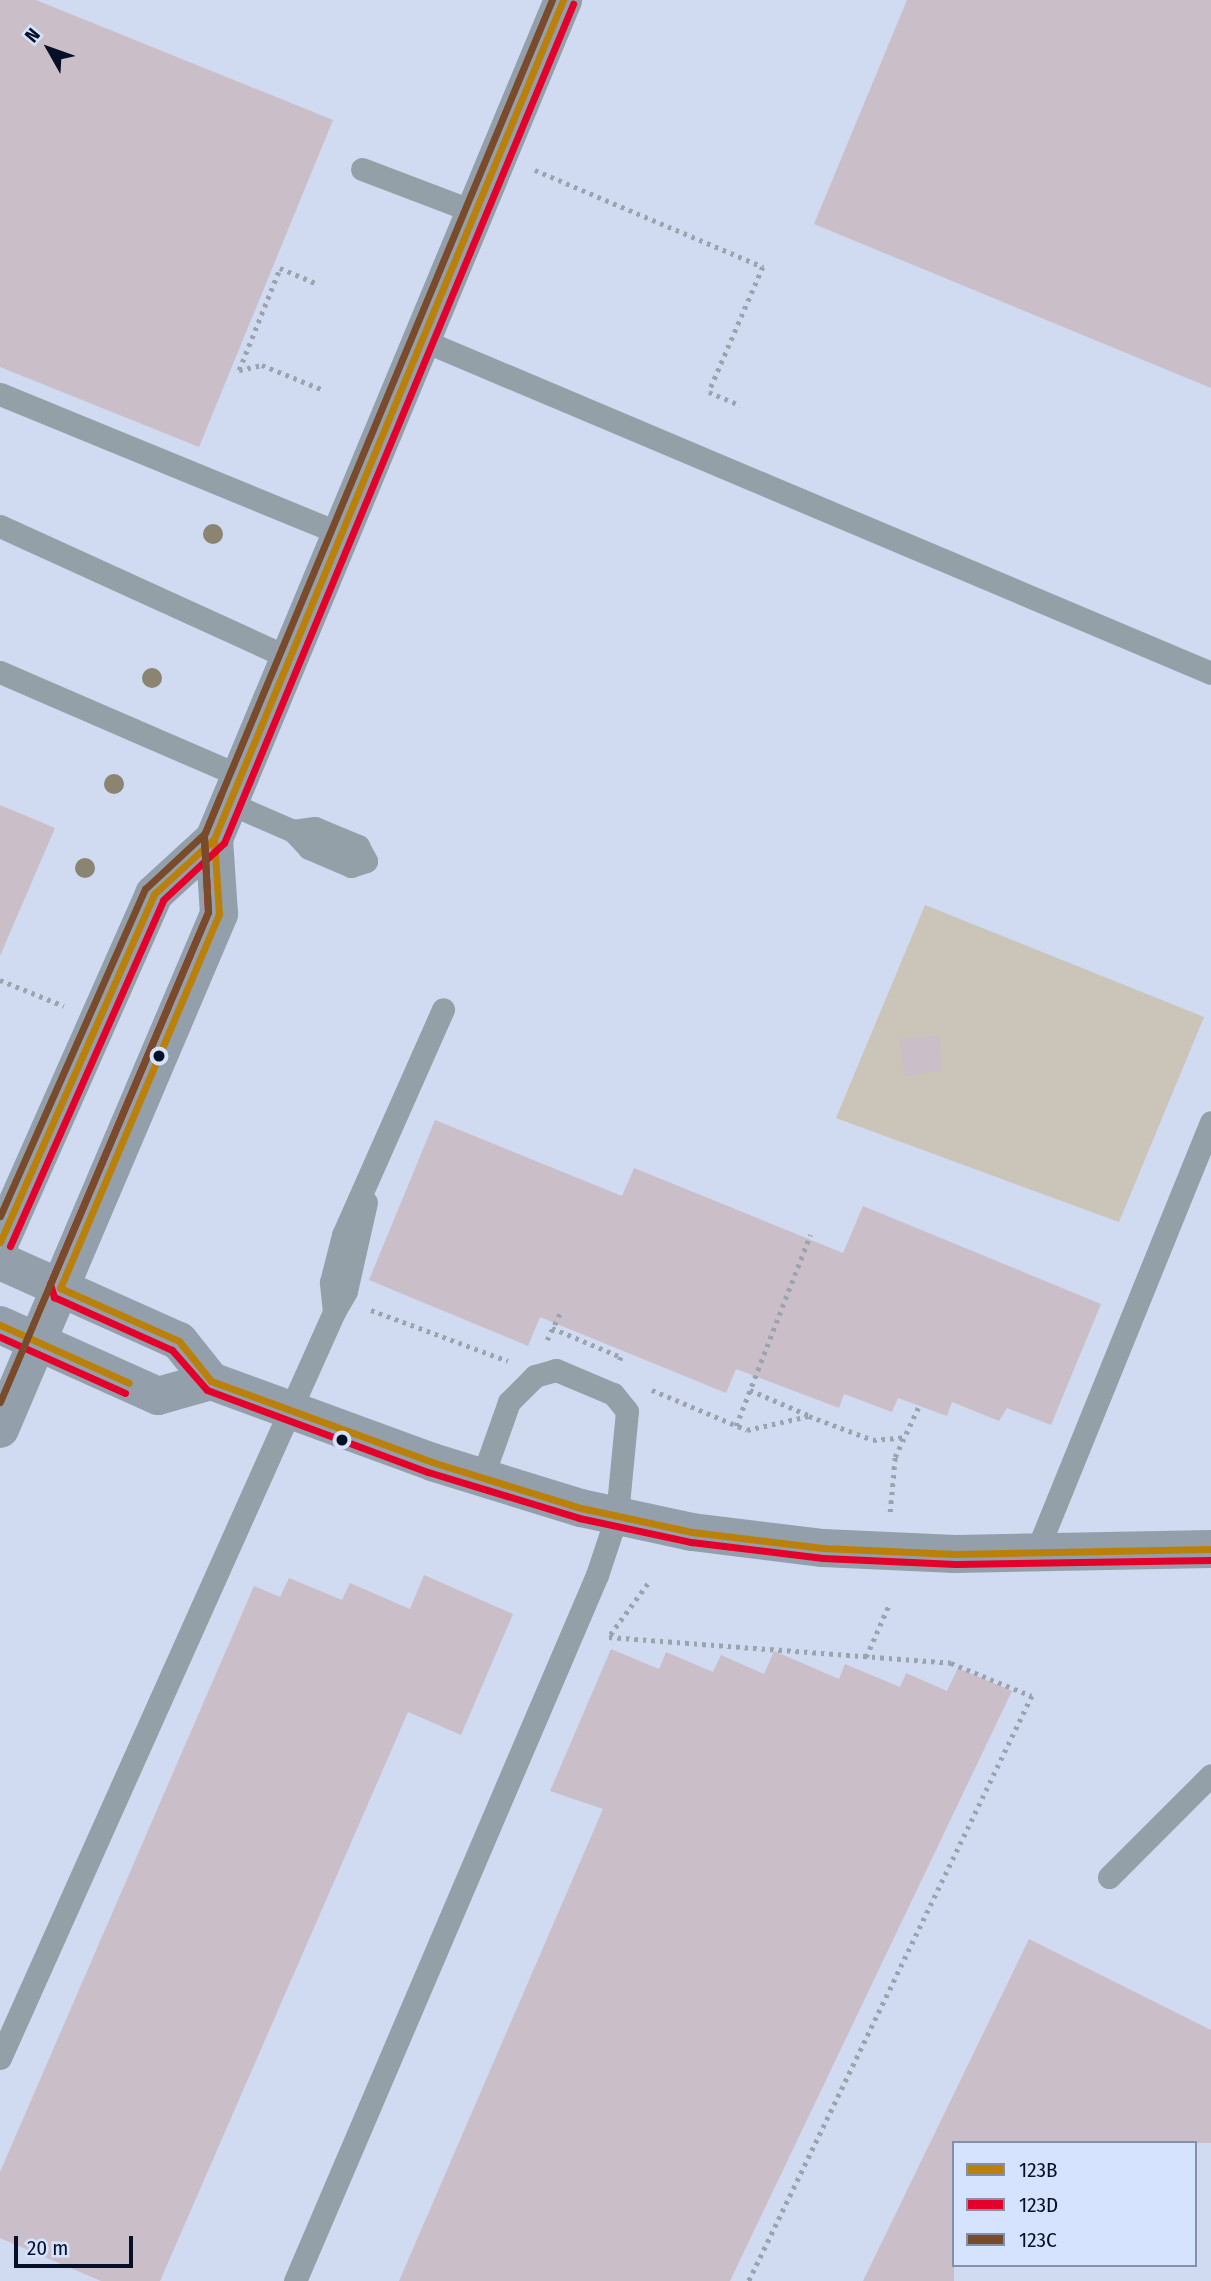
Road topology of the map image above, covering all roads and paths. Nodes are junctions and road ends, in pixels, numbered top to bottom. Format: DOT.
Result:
graph roads {
  1 [pos="563,0"];
  2 [pos="499,155"];
  3 [pos="362,169"];
  4 [pos="475,212"];
  5 [pos="315,282"];
  6 [pos="422,340"];
  7 [pos="324,390"];
  8 [pos="0,394"];
  9 [pos="740,405"];
  10 [pos="0,526"];
  11 [pos="342,534"];
  12 [pos="289,658"];
  13 [pos="0,672"];
  14 [pos="1211,673"];
  15 [pos="235,789"];
  16 [pos="293,831"];
  17 [pos="214,839"];
  18 [pos="0,980"];
  19 [pos="50,1000"];
  20 [pos="443,1009"];
  21 [pos="1211,1122"];
  22 [pos="810,1235"];
  23 [pos="0,1242"];
  24 [pos="0,1262"];
  25 [pos="60,1288"];
  26 [pos="560,1313"];
  27 [pos="0,1325"];
  28 [pos="548,1335"];
  29 [pos="37,1343"];
  30 [pos="211,1381"];
  31 [pos="750,1390"];
  32 [pos="919,1406"];
  33 [pos="290,1407"];
  34 [pos="809,1416"];
  35 [pos="736,1426"];
  36 [pos="0,1429"];
  37 [pos="482,1478"];
  38 [pos="617,1516"];
  39 [pos="1211,1549"];
  40 [pos="885,1551"];
  41 [pos="1036,1553"];
  42 [pos="648,1584"];
  43 [pos="888,1607"];
  44 [pos="866,1657"];
  45 [pos="1211,1775"];
  46 [pos="1110,1877"];
  47 [pos="0,2058"];
  48 [pos="295,2281"];
  49 [pos="749,2281"];
  1 -- 2 [label="main road"];
  2 -- 4 [label="main road"];
  2 -- 9 [label="path"];
  3 -- 4 [label="lane"];
  4 -- 6 [label="main road"];
  5 -- 7 [label="path"];
  6 -- 11 [label="main road"];
  6 -- 14 [label="lane"];
  8 -- 11 [label="lane"];
  10 -- 12 [label="lane"];
  11 -- 12 [label="main road"];
  12 -- 15 [label="main road"];
  13 -- 15 [label="lane"];
  15 -- 16 [label="lane"];
  15 -- 17 [label="main road"];
  17 -- 23 [label="main road"];
  17 -- 25 [label="main road"];
  18 -- 19 [label="path"];
  20 -- 33 [label="lane"];
  21 -- 41 [label="lane"];
  22 -- 31 [label="path"];
  24 -- 25 [label="main road"];
  25 -- 29 [label="main road"];
  25 -- 30 [label="main road"];
  26 -- 28 [label="path"];
  27 -- 29 [label="main road"];
  29 -- 30 [label="main road"];
  29 -- 36 [label="main road"];
  30 -- 33 [label="main road"];
  31 -- 34 [label="path"];
  31 -- 35 [label="path"];
  32 -- 40 [label="path"];
  33 -- 37 [label="main road"];
  33 -- 47 [label="lane"];
  37 -- 38 [label="main road"];
  37 -- 38 [label="lane"];
  38 -- 40 [label="main road"];
  38 -- 48 [label="lane"];
  39 -- 41 [label="main road"];
  40 -- 41 [label="main road"];
  42 -- 44 [label="path"];
  43 -- 44 [label="path"];
  44 -- 49 [label="path"];
  45 -- 46 [label="lane"];
}
